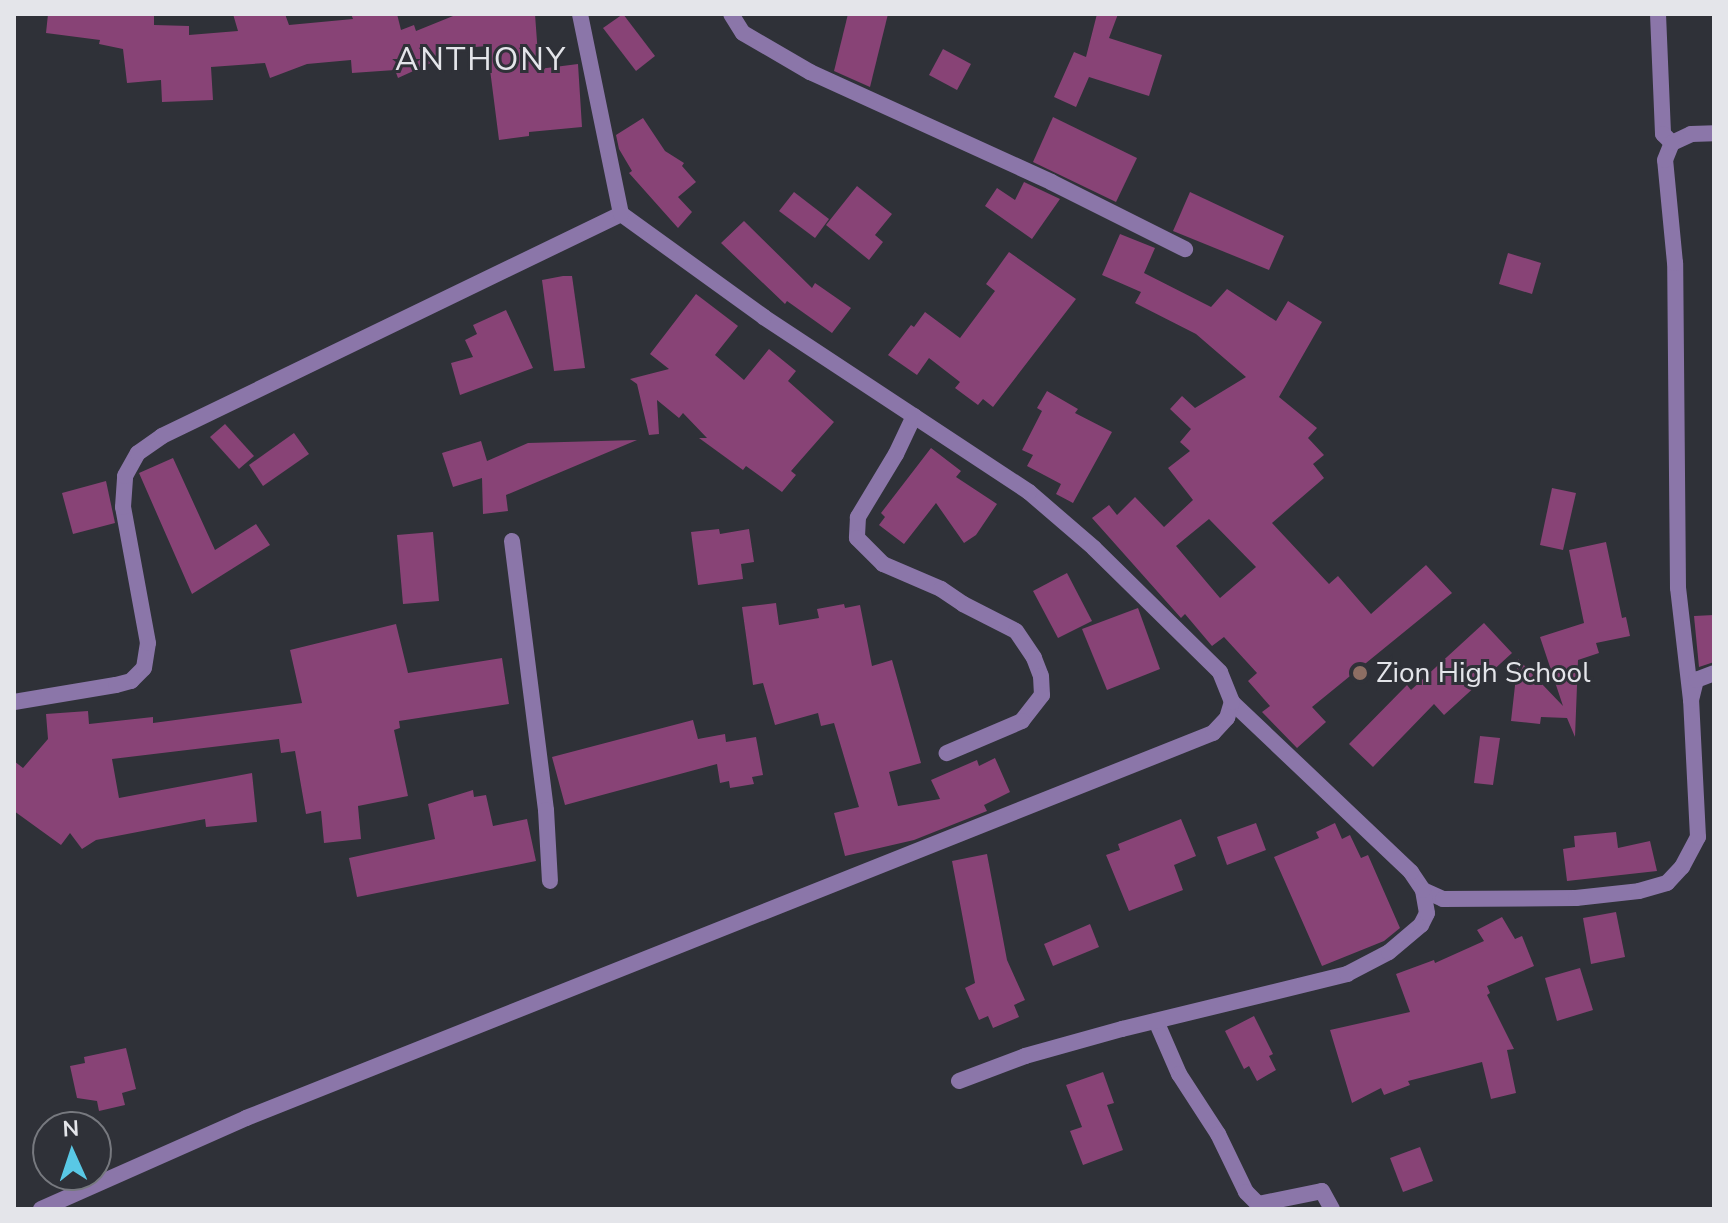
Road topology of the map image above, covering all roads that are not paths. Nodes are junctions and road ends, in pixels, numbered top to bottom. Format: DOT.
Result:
graph roads {
  1 [pos="580,14"];
  2 [pos="731,14"];
  3 [pos="1658,14"];
  4 [pos="1714,133"];
  5 [pos="1672,143"];
  6 [pos="621,214"];
  7 [pos="1185,249"];
  8 [pos="914,416"];
  9 [pos="512,541"];
  10 [pos="1714,673"];
  11 [pos="1691,700"];
  12 [pos="14,702"];
  13 [pos="1232,702"];
  14 [pos="947,753"];
  15 [pos="550,881"];
  16 [pos="1423,890"];
  17 [pos="1156,1021"];
  18 [pos="959,1081"];
  19 [pos="41,1209"];
  20 [pos="1332,1209"];
  1 -- 6 [label="street"];
  2 -- 7 [label="street"];
  3 -- 5 [label="street"];
  4 -- 5 [label="street"];
  5 -- 11 [label="street"];
  6 -- 8 [label="street"];
  6 -- 12 [label="street"];
  8 -- 13 [label="street"];
  8 -- 14 [label="street"];
  9 -- 15 [label="street"];
  10 -- 11 [label="street"];
  11 -- 16 [label="street"];
  13 -- 16 [label="street"];
  13 -- 19 [label="street"];
  16 -- 17 [label="street"];
  17 -- 18 [label="street"];
  17 -- 20 [label="street"];
}
